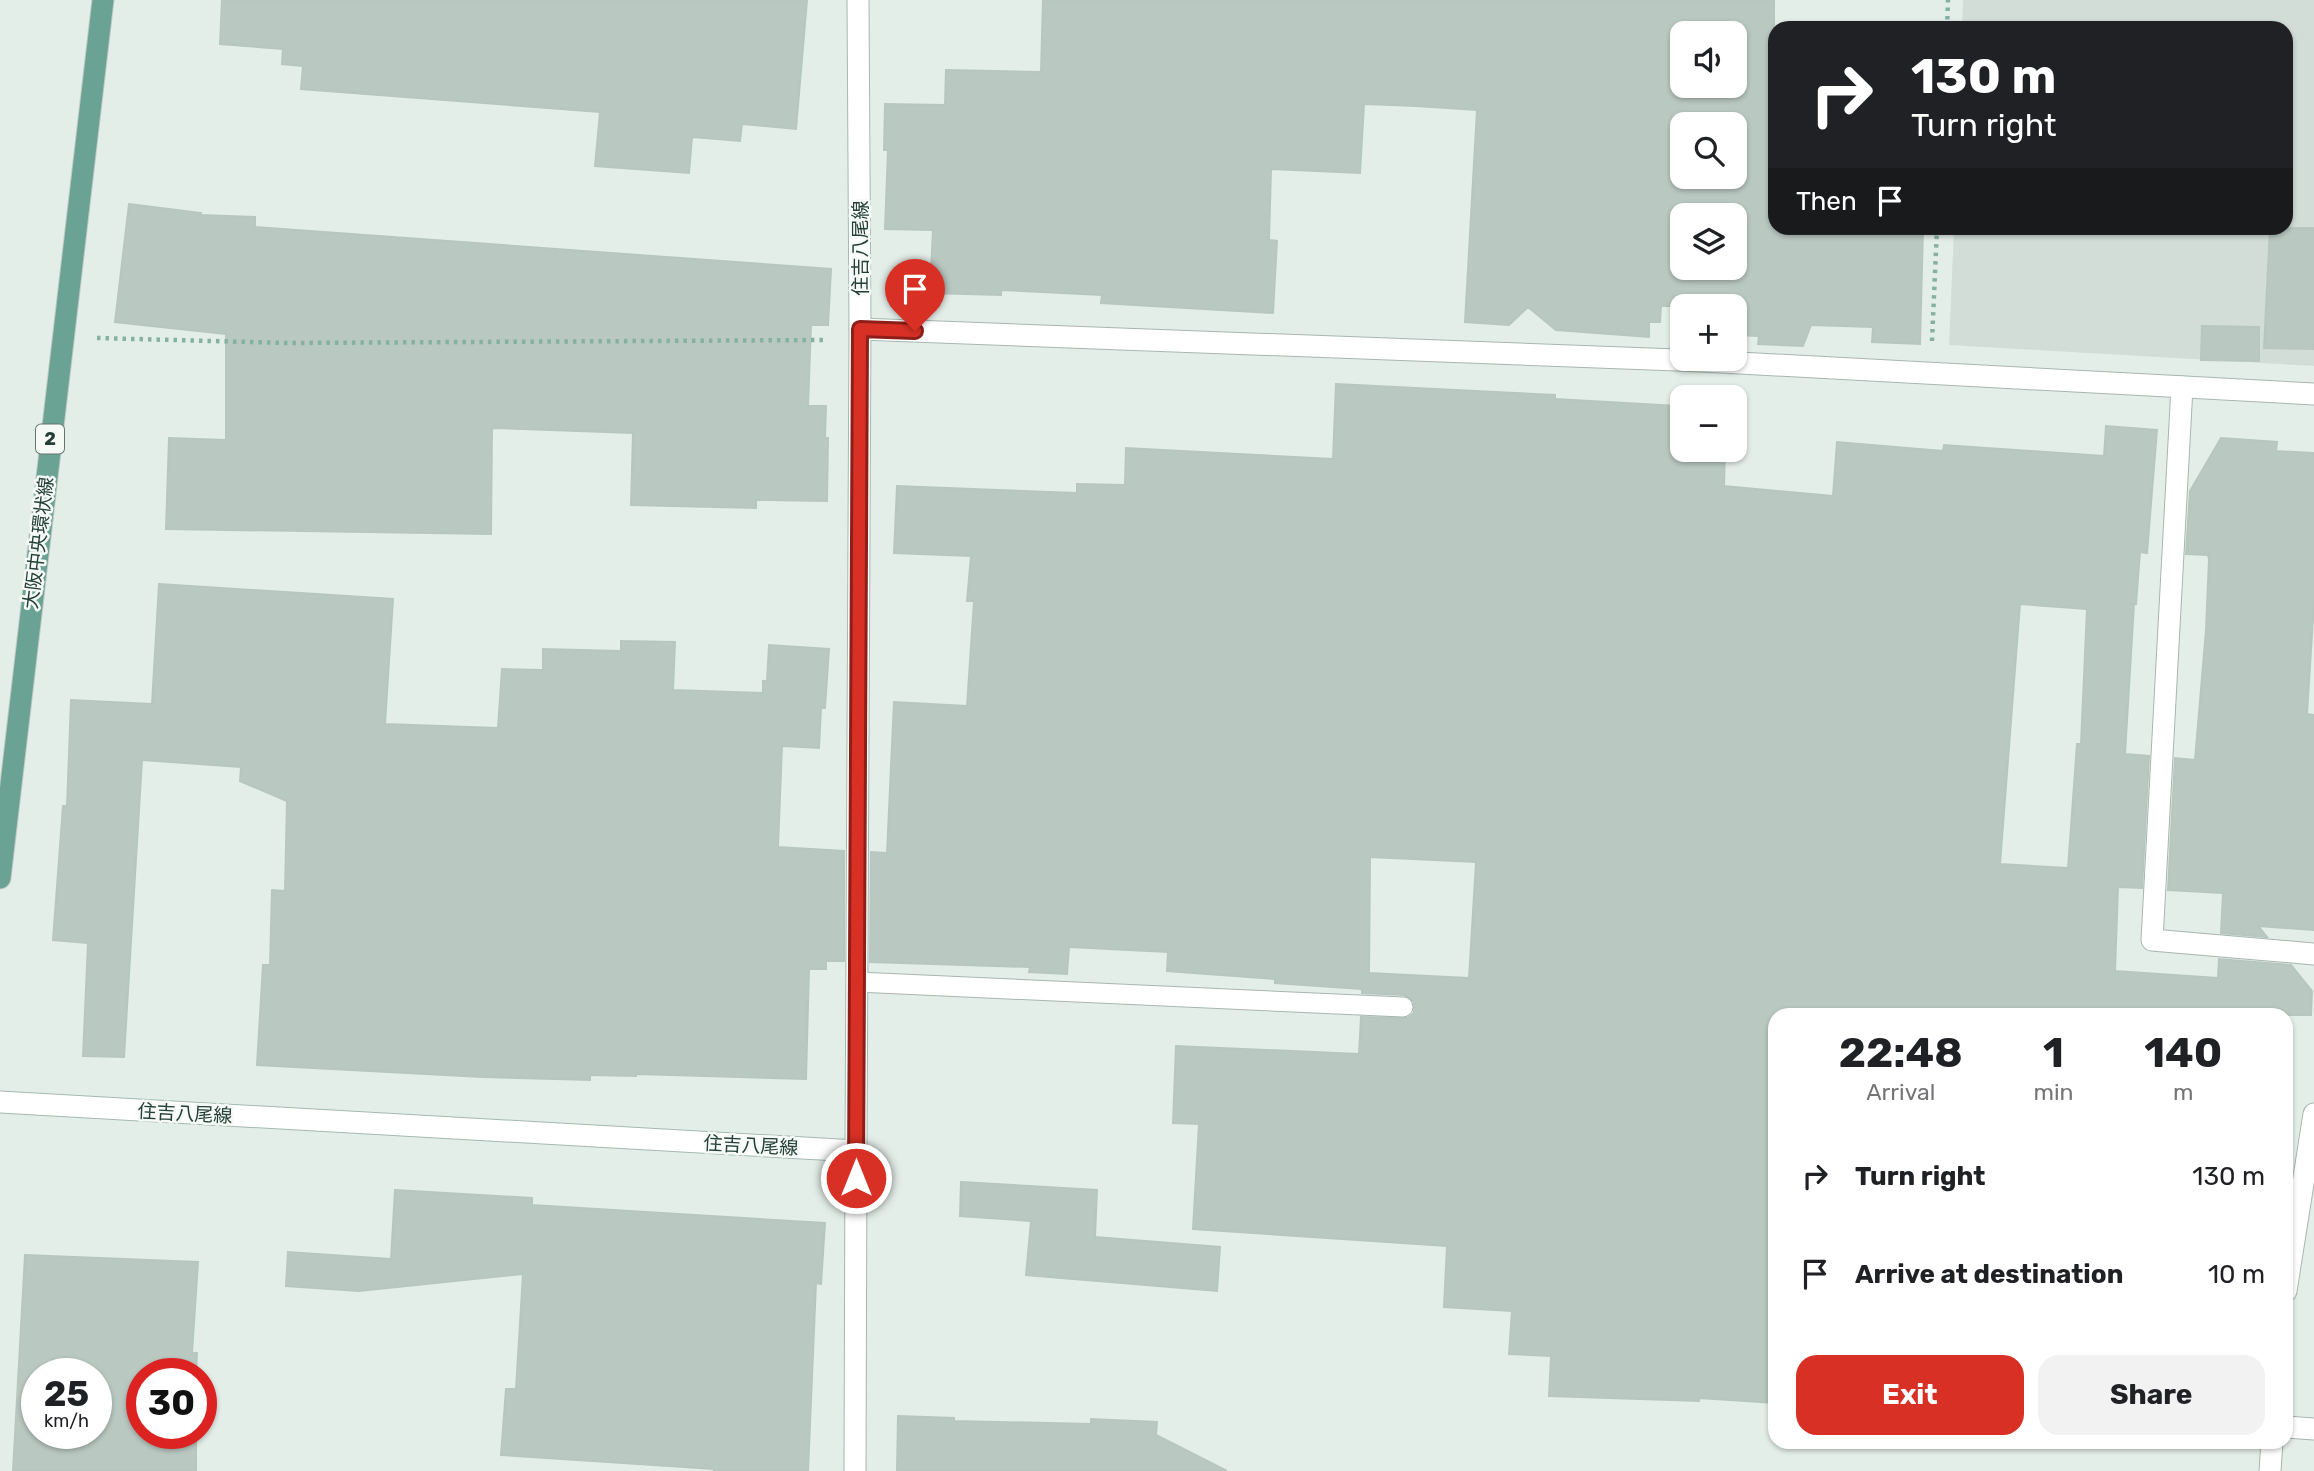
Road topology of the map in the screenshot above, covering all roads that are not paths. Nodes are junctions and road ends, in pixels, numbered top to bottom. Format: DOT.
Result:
graph roads {
  1 [pos="103,0"];
  2 [pos="858,0"];
  3 [pos="860,329"];
  4 [pos="2182,387"];
  5 [pos="2314,394"];
  6 [pos="0,878"];
  7 [pos="2314,954"];
  8 [pos="857,982"];
  9 [pos="1403,1007"];
  10 [pos="0,1102"];
  11 [pos="2314,1114"];
  12 [pos="856,1151"];
  13 [pos="2293,1247"];
  14 [pos="2293,1428"];
  15 [pos="2314,1429"];
  16 [pos="2272,1449"];
  17 [pos="855,1471"];
  18 [pos="2270,1471"];
  1 -- 6 [label="main road, 大阪中央環状線 / 2"];
  2 -- 3 [label="street, 住吉八尾線"];
  3 -- 4 [label="street"];
  3 -- 8 [label="street, 住吉八尾線"];
  4 -- 5 [label="street"];
  4 -- 7 [label="street"];
  8 -- 9 [label="lane"];
  8 -- 12 [label="street, 住吉八尾線"];
  10 -- 12 [label="street, 住吉八尾線"];
  11 -- 13 [label="street"];
  12 -- 17 [label="street"];
  14 -- 15 [label="street"];
  16 -- 18 [label="street"];
}
